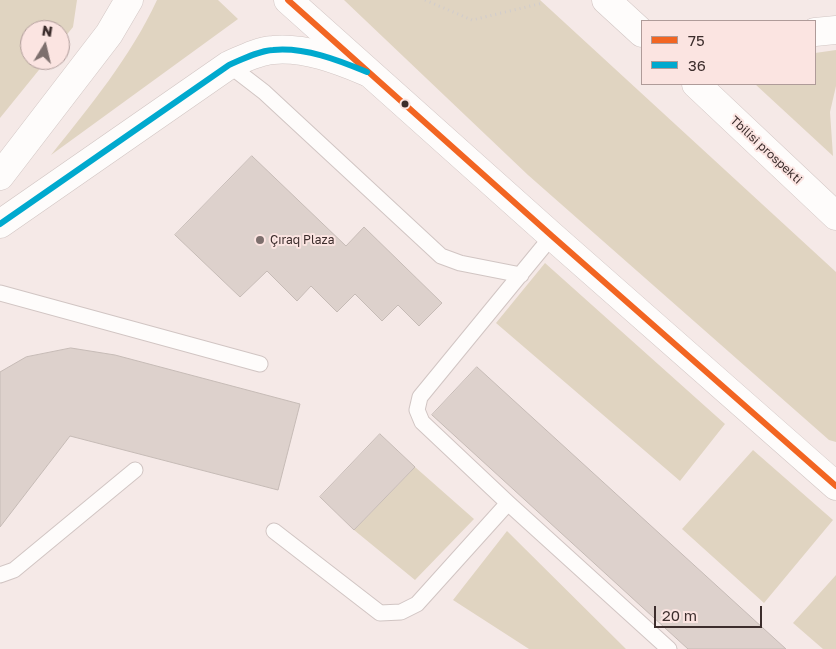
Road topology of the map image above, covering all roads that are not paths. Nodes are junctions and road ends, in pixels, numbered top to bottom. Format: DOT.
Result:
graph roads {
  1 [pos="129,0"];
  2 [pos="288,0"];
  3 [pos="606,0"];
  4 [pos="836,30"];
  5 [pos="816,32"];
  6 [pos="641,33"];
  7 [pos="229,65"];
  8 [pos="367,72"];
  9 [pos="697,85"];
  10 [pos="0,176"];
  11 [pos="0,192"];
  12 [pos="836,216"];
  13 [pos="3,222"];
  14 [pos="552,236"];
  15 [pos="521,275"];
  16 [pos="0,293"];
  17 [pos="260,364"];
  18 [pos="786,443"];
  19 [pos="836,461"];
  20 [pos="135,470"];
  21 [pos="836,486"];
  22 [pos="508,503"];
  23 [pos="274,531"];
  24 [pos="0,575"];
  25 [pos="669,649"];
  1 -- 10 [label="main road"];
  2 -- 8 [label="main road"];
  3 -- 6 [label="main road"];
  4 -- 5 [label="main road"];
  7 -- 8 [label="main road"];
  7 -- 13 [label="main road"];
  7 -- 15 [label="lane"];
  8 -- 14 [label="main road"];
  9 -- 12 [label="main road, Tbilisi prospekti"];
  11 -- 13 [label="main road"];
  14 -- 15 [label="lane"];
  14 -- 18 [label="main road"];
  15 -- 22 [label="lane"];
  16 -- 17 [label="lane"];
  18 -- 19 [label="main road"];
  18 -- 21 [label="main road"];
  20 -- 24 [label="lane"];
  22 -- 23 [label="lane"];
  22 -- 25 [label="lane"];
}
